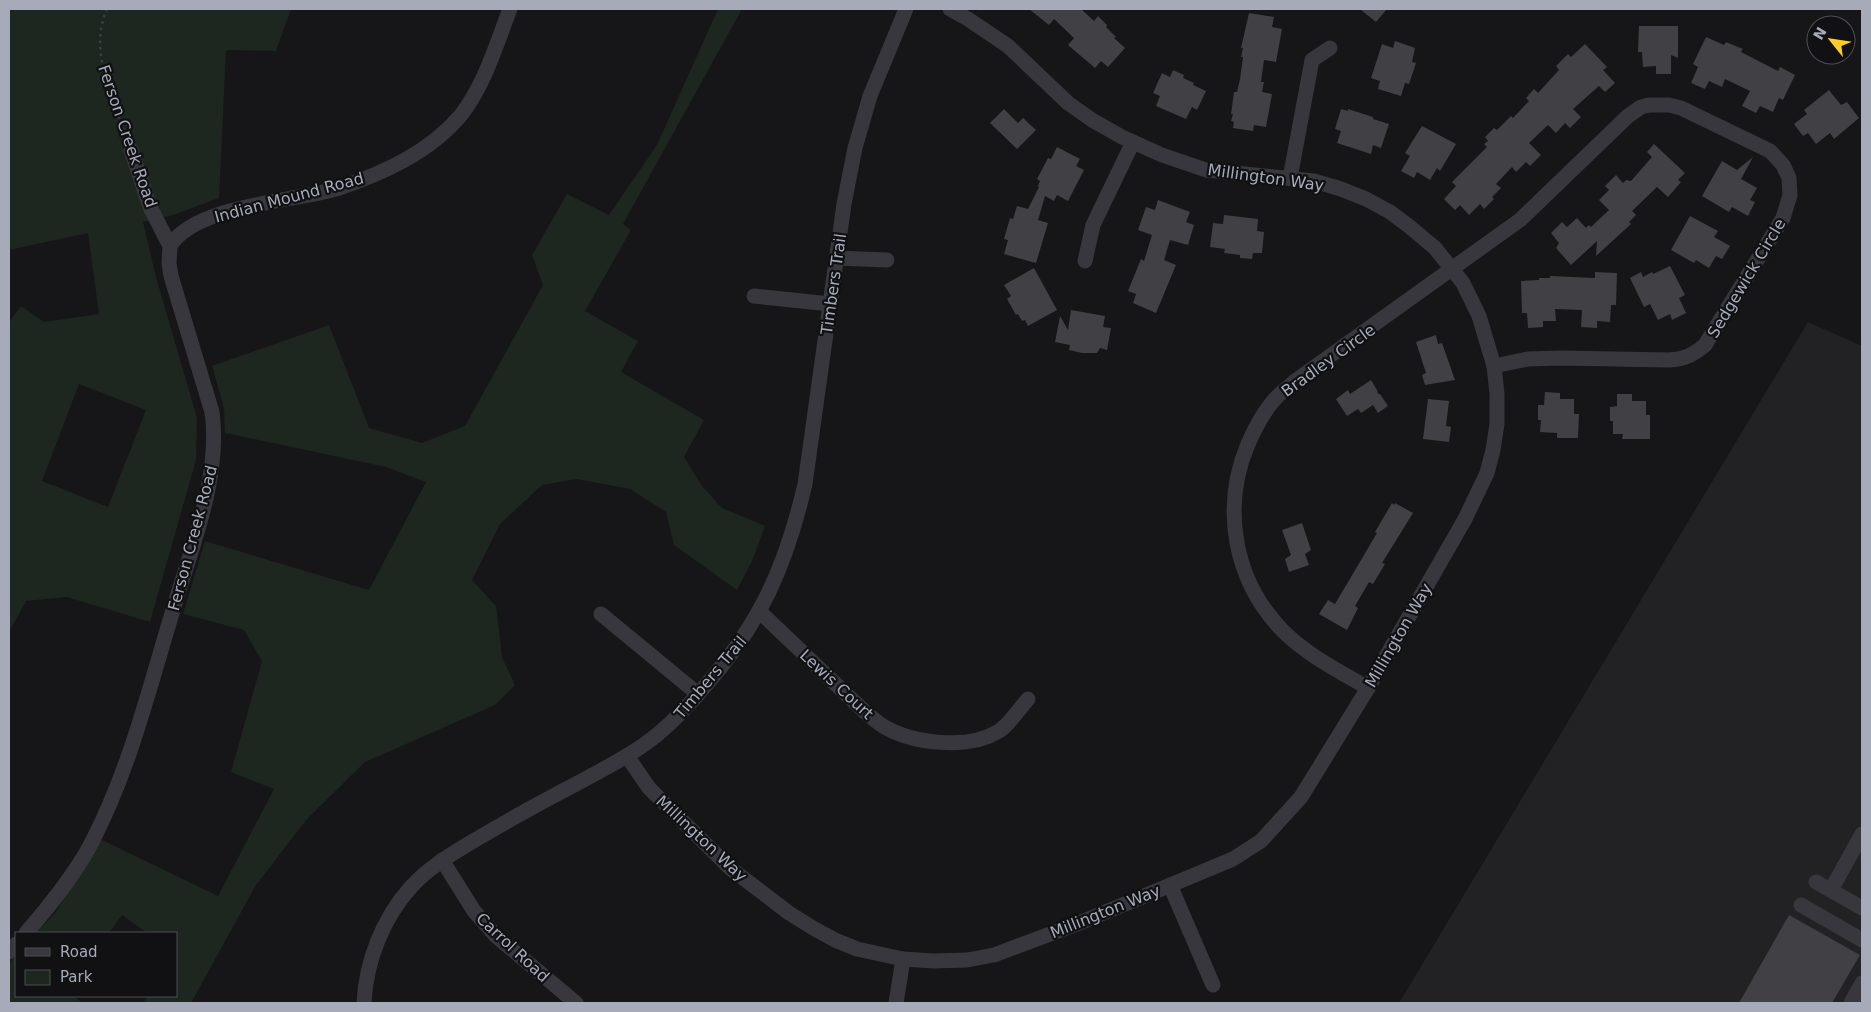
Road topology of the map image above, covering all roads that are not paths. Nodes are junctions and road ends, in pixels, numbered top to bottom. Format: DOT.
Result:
graph roads {
  1 [pos="510,9"];
  2 [pos="906,9"];
  3 [pos="950,9"];
  4 [pos="1330,48"];
  5 [pos="1133,142"];
  6 [pos="131,150"];
  7 [pos="1290,178"];
  8 [pos="170,246"];
  9 [pos="837,258"];
  10 [pos="887,260"];
  11 [pos="1085,260"];
  12 [pos="1452,270"];
  13 [pos="754,296"];
  14 [pos="830,304"];
  15 [pos="1494,366"];
  16 [pos="760,612"];
  17 [pos="601,614"];
  18 [pos="1368,688"];
  19 [pos="698,694"];
  20 [pos="1028,699"];
  21 [pos="627,756"];
  22 [pos="1862,834"];
  23 [pos="442,860"];
  24 [pos="1816,882"];
  25 [pos="1170,885"];
  26 [pos="1830,890"];
  27 [pos="1800,905"];
  28 [pos="1862,908"];
  29 [pos="27,932"];
  30 [pos="1862,940"];
  31 [pos="903,959"];
  32 [pos="1862,983"];
  33 [pos="1214,985"];
  34 [pos="364,1003"];
  35 [pos="576,1003"];
  36 [pos="896,1003"];
  37 [pos="1851,1003"];
  1 -- 8 [label="street, Indian Mound Road"];
  2 -- 9 [label="street, Timbers Trail"];
  3 -- 5 [label="street, Millington Way"];
  4 -- 7 [label="street"];
  5 -- 7 [label="street, Millington Way"];
  5 -- 11 [label="street"];
  6 -- 8 [label="street, Ferson Creek Road"];
  7 -- 12 [label="street, Millington Way"];
  8 -- 29 [label="street, Ferson Creek Road"];
  9 -- 10 [label="street"];
  9 -- 14 [label="street, Timbers Trail"];
  12 -- 15 [label="street, Millington Way"];
  12 -- 15 [label="street, Sedgewick Circle"];
  12 -- 18 [label="street, Bradley Circle"];
  13 -- 14 [label="street"];
  14 -- 16 [label="street, Timbers Trail"];
  15 -- 18 [label="street, Millington Way"];
  16 -- 19 [label="street, Timbers Trail"];
  16 -- 20 [label="street, Lewis Court"];
  17 -- 19 [label="street"];
  18 -- 25 [label="street, Millington Way"];
  19 -- 21 [label="street, Timbers Trail"];
  21 -- 23 [label="street, Timbers Trail"];
  21 -- 31 [label="street, Millington Way"];
  22 -- 26 [label="street"];
  23 -- 34 [label="street, Timbers Trail"];
  23 -- 35 [label="street, Carrol Road"];
  24 -- 26 [label="street"];
  25 -- 31 [label="street, Millington Way"];
  25 -- 33 [label="street"];
  26 -- 28 [label="street"];
  27 -- 30 [label="street"];
  31 -- 36 [label="street"];
  32 -- 37 [label="street"];
}
